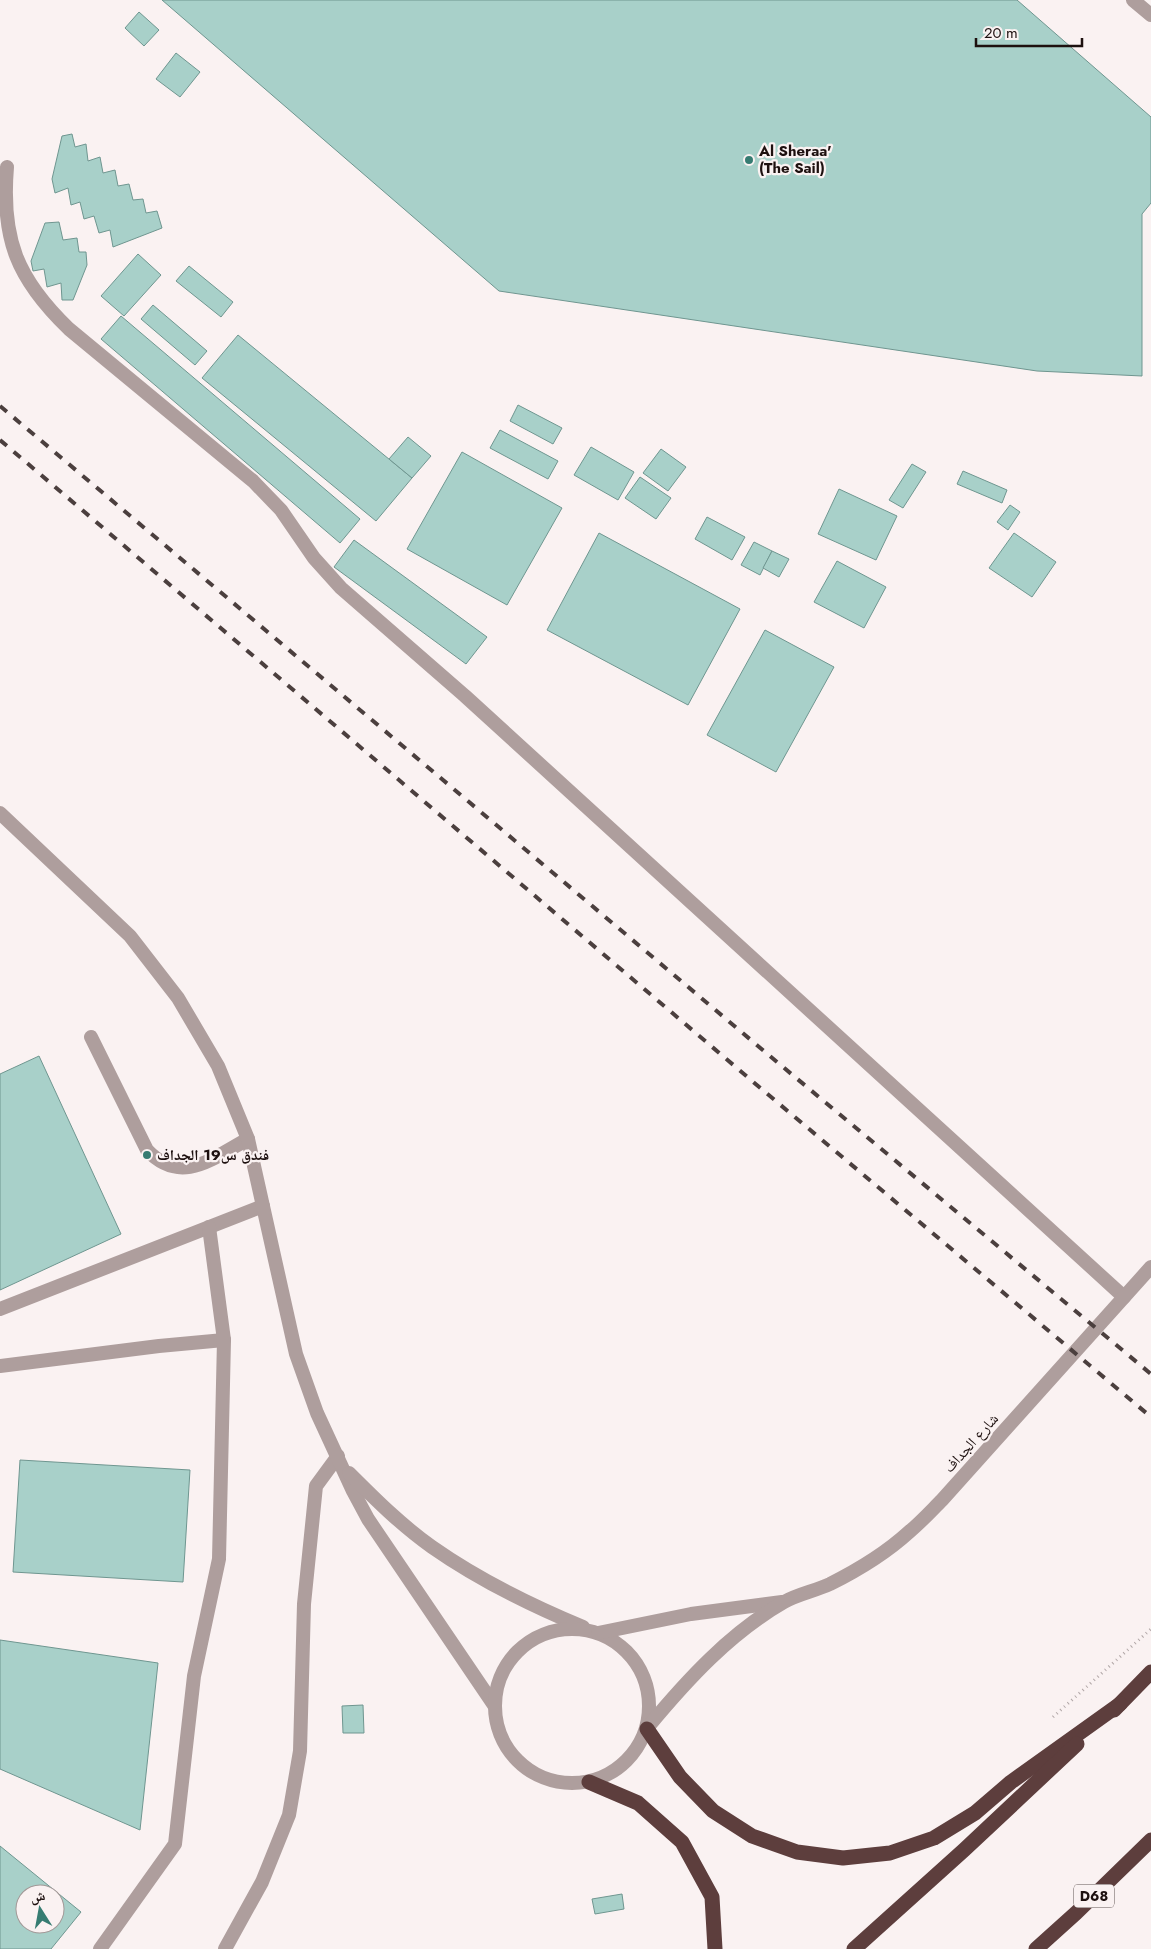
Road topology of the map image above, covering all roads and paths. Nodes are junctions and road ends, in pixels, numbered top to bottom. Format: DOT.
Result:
graph roads {
  1 [pos="1133,0"];
  2 [pos="1151,15"];
  3 [pos="7,167"];
  4 [pos="0,813"];
  5 [pos="91,1038"];
  6 [pos="248,1139"];
  7 [pos="263,1206"];
  8 [pos="209,1227"];
  9 [pos="1151,1267"];
  10 [pos="1124,1297"];
  11 [pos="0,1309"];
  12 [pos="224,1340"];
  13 [pos="0,1366"];
  14 [pos="340,1462"];
  15 [pos="785,1601"];
  16 [pos="592,1631"];
  17 [pos="1151,1672"];
  18 [pos="1120,1704"];
  19 [pos="494,1705"];
  20 [pos="647,1728"];
  21 [pos="589,1782"];
  22 [pos="1151,1840"];
  23 [pos="100,1949"];
  24 [pos="225,1949"];
  25 [pos="715,1949"];
  26 [pos="854,1949"];
  27 [pos="1036,1949"];
  1 -- 2 [label="street"];
  3 -- 10 [label="street"];
  4 -- 6 [label="street"];
  5 -- 6 [label="street"];
  6 -- 7 [label="street"];
  7 -- 8 [label="street"];
  7 -- 14 [label="street"];
  8 -- 11 [label="street"];
  8 -- 12 [label="street"];
  9 -- 10 [label="street, شارع الجداف"];
  10 -- 15 [label="street, شارع الجداف"];
  12 -- 13 [label="street"];
  12 -- 23 [label="street"];
  14 -- 16 [label="street"];
  14 -- 19 [label="street"];
  14 -- 24 [label="street"];
  15 -- 16 [label="street, شارع الجداف"];
  15 -- 20 [label="street, شارع الجداف"];
  16 -- 19 [label="street"];
  16 -- 20 [label="street"];
  17 -- 18 [label="highway"];
  18 -- 20 [label="highway"];
  18 -- 26 [label="highway"];
  19 -- 21 [label="street"];
  20 -- 21 [label="street"];
  21 -- 25 [label="highway"];
  22 -- 27 [label="highway, D68"];
}
